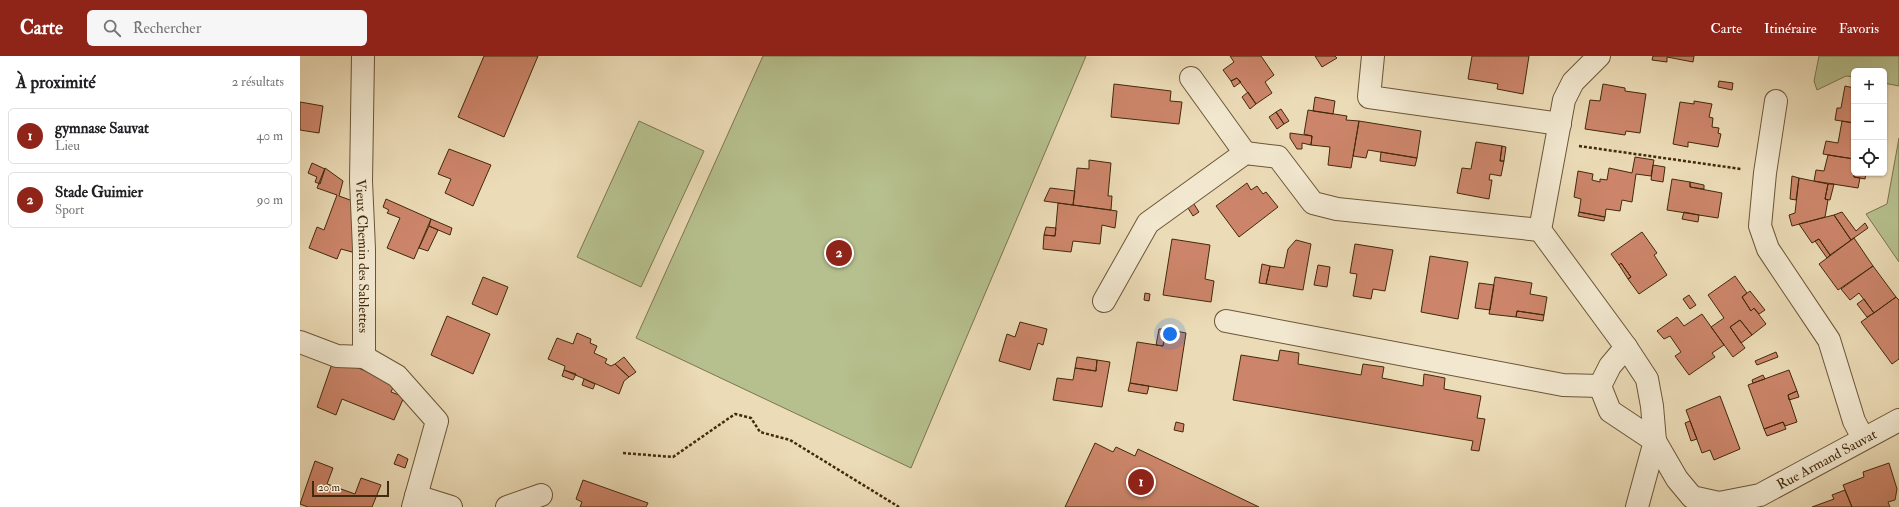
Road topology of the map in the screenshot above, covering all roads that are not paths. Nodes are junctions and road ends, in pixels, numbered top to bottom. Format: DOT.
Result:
graph roads {
  1 [pos="363,56"];
  2 [pos="1373,56"];
  3 [pos="1599,56"];
  4 [pos="1191,78"];
  5 [pos="1776,101"];
  6 [pos="1559,133"];
  7 [pos="1245,153"];
  8 [pos="1540,230"];
  9 [pos="1104,301"];
  10 [pos="1226,321"];
  11 [pos="300,342"];
  12 [pos="1626,347"];
  13 [pos="364,357"];
  14 [pos="1600,386"];
  15 [pos="1899,420"];
  16 [pos="1863,438"];
  17 [pos="1655,441"];
  18 [pos="542,495"];
  19 [pos="414,502"];
  20 [pos="1713,505"];
  21 [pos="451,507"];
  22 [pos="507,507"];
  23 [pos="1637,507"];
  1 -- 13 [label="street, Vieux Chemin des Sablettes"];
  2 -- 6 [label="street"];
  3 -- 6 [label="street"];
  4 -- 7 [label="street"];
  5 -- 16 [label="street"];
  6 -- 8 [label="street"];
  7 -- 8 [label="street"];
  7 -- 9 [label="street"];
  8 -- 12 [label="street"];
  10 -- 14 [label="street"];
  11 -- 13 [label="street"];
  12 -- 14 [label="street"];
  12 -- 17 [label="street"];
  13 -- 19 [label="street"];
  14 -- 17 [label="street"];
  15 -- 16 [label="street, Rue Armand Sauvat"];
  16 -- 20 [label="street, Rue Armand Sauvat"];
  17 -- 20 [label="street"];
  17 -- 23 [label="street"];
  18 -- 22 [label="street"];
  19 -- 21 [label="street"];
}
